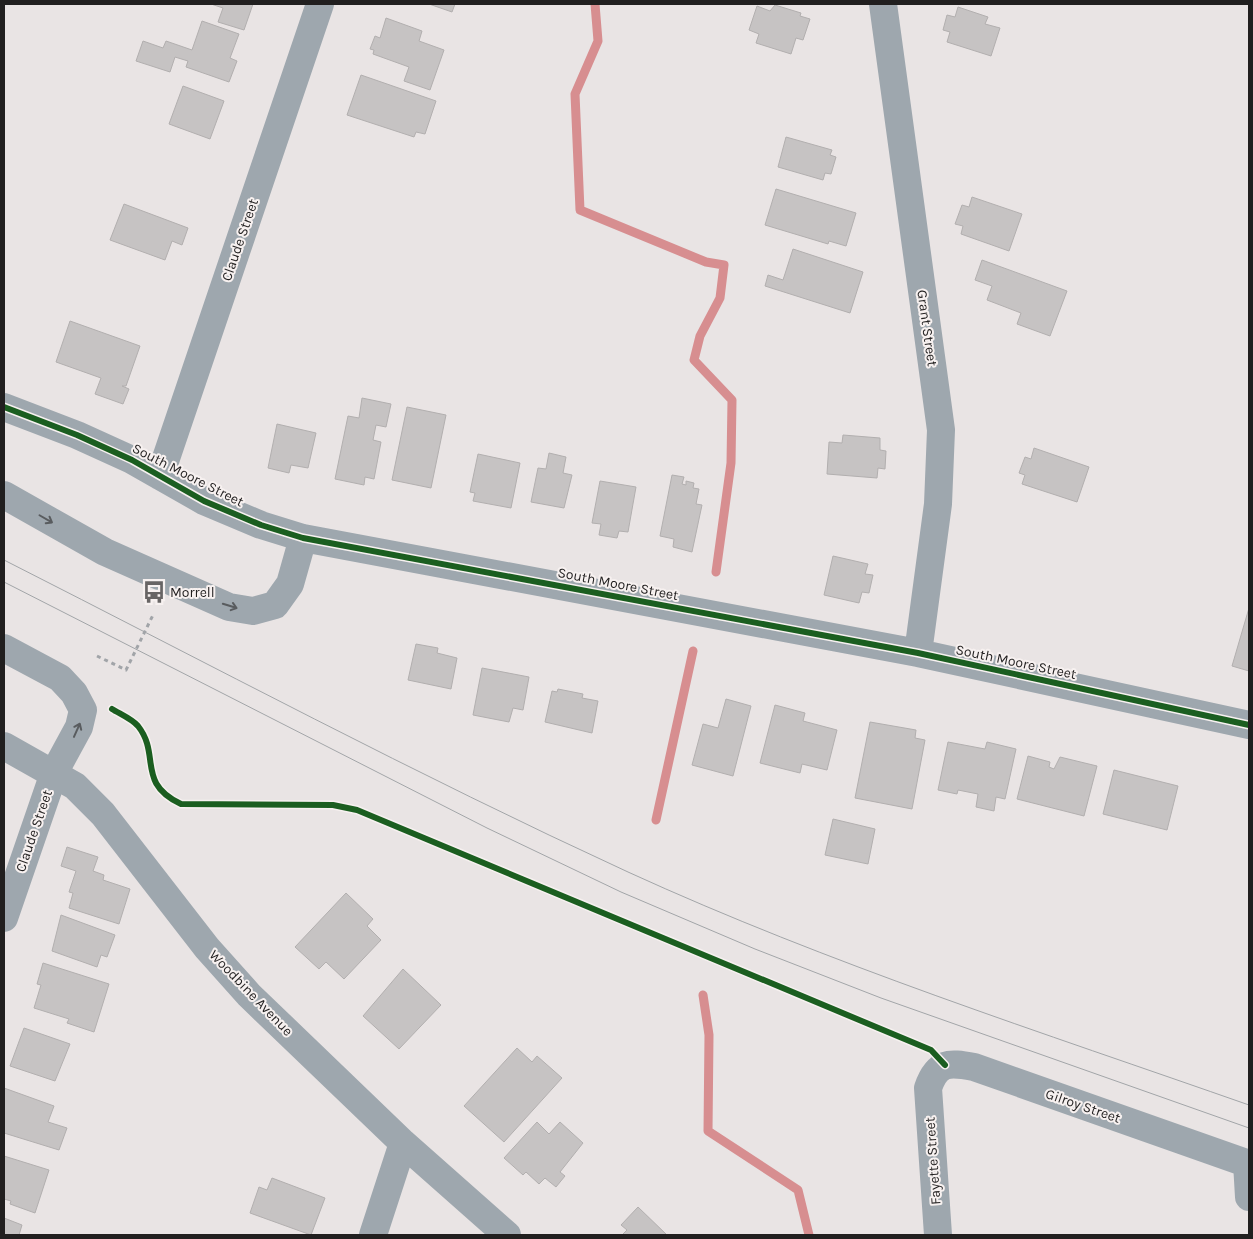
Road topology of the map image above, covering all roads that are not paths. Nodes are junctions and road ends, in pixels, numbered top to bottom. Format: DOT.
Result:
graph roads {
  1 [pos="320,4"];
  2 [pos="884,4"];
  3 [pos="4,407"];
  4 [pos="160,476"];
  5 [pos="4,494"];
  6 [pos="303,538"];
  7 [pos="4,648"];
  8 [pos="918,653"];
  9 [pos="1249,725"];
  10 [pos="4,746"];
  11 [pos="54,773"];
  12 [pos="4,918"];
  13 [pos="928,1088"];
  14 [pos="403,1143"];
  15 [pos="1248,1164"];
  16 [pos="1249,1197"];
  17 [pos="373,1235"];
  18 [pos="507,1235"];
  19 [pos="938,1235"];
  1 -- 4 [label="street, Claude Street"];
  2 -- 8 [label="street, Grant Street"];
  3 -- 4 [label="street, South Moore Street"];
  4 -- 6 [label="street, South Moore Street"];
  5 -- 6 [label="street, one-way"];
  6 -- 8 [label="street, South Moore Street"];
  11 -- 7 [label="street, Claude Street, one-way"];
  8 -- 9 [label="street, South Moore Street"];
  10 -- 11 [label="street, Woodbine Avenue"];
  11 -- 12 [label="street, Claude Street"];
  11 -- 14 [label="street, Woodbine Avenue"];
  13 -- 15 [label="street, Gilroy Street"];
  13 -- 19 [label="street, Fayette Street"];
  14 -- 17 [label="street"];
  14 -- 18 [label="street, Woodbine Avenue"];
  15 -- 16 [label="street"];
}
